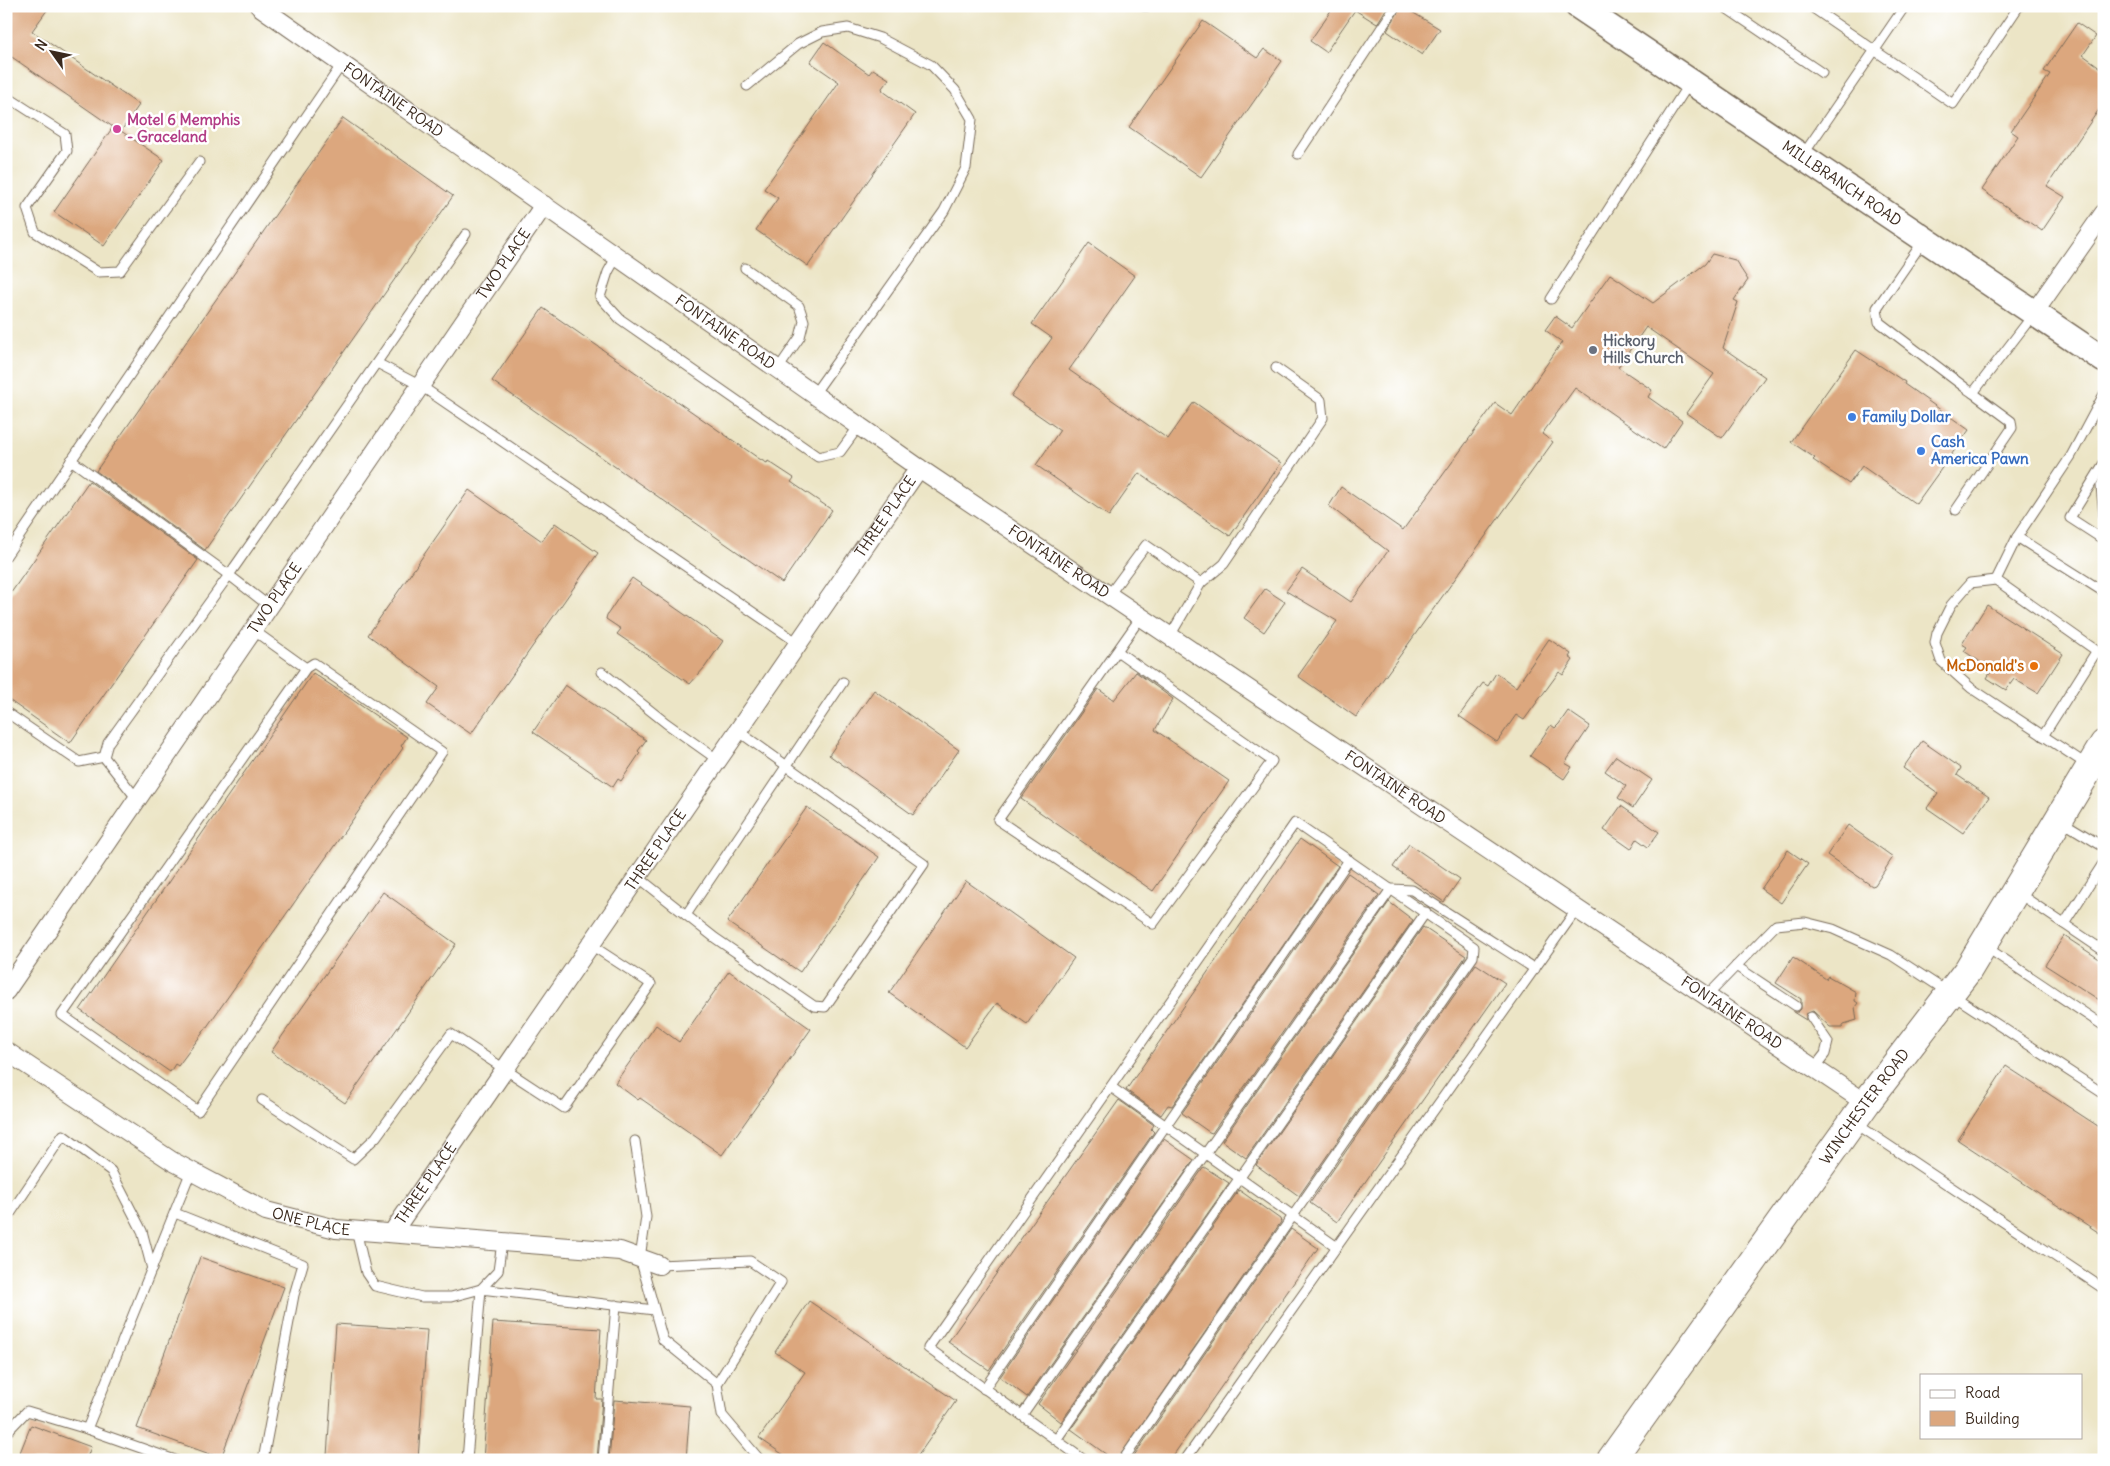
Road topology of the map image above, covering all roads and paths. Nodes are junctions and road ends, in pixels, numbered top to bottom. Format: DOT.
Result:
graph roads {
  1 [pos="260,6"];
  2 [pos="1396,6"];
  3 [pos="1578,6"];
  4 [pos="1723,6"];
  5 [pos="1810,6"];
  6 [pos="1905,6"];
  7 [pos="2020,6"];
  8 [pos="1875,51"];
  9 [pos="342,64"];
  10 [pos="1822,73"];
  11 [pos="1690,82"];
  12 [pos="747,86"];
  13 [pos="6,96"];
  14 [pos="1298,154"];
  15 [pos="1801,157"];
  16 [pos="199,162"];
  17 [pos="544,205"];
  18 [pos="2104,212"];
  19 [pos="466,234"];
  20 [pos="1924,240"];
  21 [pos="617,256"];
  22 [pos="744,268"];
  23 [pos="1551,299"];
  24 [pos="2033,314"];
  25 [pos="2104,360"];
  26 [pos="377,363"];
  27 [pos="1276,368"];
  28 [pos="778,369"];
  29 [pos="420,386"];
  30 [pos="1973,393"];
  31 [pos="814,394"];
  32 [pos="2104,394"];
  33 [pos="859,426"];
  34 [pos="71,460"];
  35 [pos="2104,462"];
  36 [pos="919,468"];
  37 [pos="2104,480"];
  38 [pos="1956,510"];
  39 [pos="2104,516"];
  40 [pos="2017,537"];
  41 [pos="2104,540"];
  42 [pos="6,556"];
  43 [pos="229,575"];
  44 [pos="1996,580"];
  45 [pos="1201,583"];
  46 [pos="2104,592"];
  47 [pos="1109,595"];
  48 [pos="269,606"];
  49 [pos="1141,617"];
  50 [pos="253,630"];
  51 [pos="1170,636"];
  52 [pos="798,643"];
  53 [pos="1117,651"];
  54 [pos="2100,654"];
  55 [pos="306,668"];
  56 [pos="602,672"];
  57 [pos="843,682"];
  58 [pos="6,712"];
  59 [pos="738,731"];
  60 [pos="2044,736"];
  61 [pos="104,757"];
  62 [pos="2098,759"];
  63 [pos="718,760"];
  64 [pos="785,766"];
  65 [pos="137,799"];
  66 [pos="2058,820"];
  67 [pos="2104,848"];
  68 [pos="1349,860"];
  69 [pos="2104,862"];
  70 [pos="638,877"];
  71 [pos="1391,889"];
  72 [pos="2016,891"];
  73 [pos="1577,909"];
  74 [pos="1426,912"];
  75 [pos="686,915"];
  76 [pos="2064,924"];
  77 [pos="591,945"];
  78 [pos="1983,945"];
  79 [pos="2104,951"];
  80 [pos="1736,966"];
  81 [pos="1535,969"];
  82 [pos="6,991"];
  83 [pos="1950,994"];
  84 [pos="1707,996"];
  85 [pos="1796,1006"];
  86 [pos="1810,1017"];
  87 [pos="2104,1026"];
  88 [pos="6,1051"];
  89 [pos="1814,1068"];
  90 [pos="505,1070"];
  91 [pos="1111,1087"];
  92 [pos="2104,1094"];
  93 [pos="262,1100"];
  94 [pos="1860,1112"];
  95 [pos="1166,1126"];
  96 [pos="635,1142"];
  97 [pos="1206,1154"];
  98 [pos="191,1171"];
  99 [pos="1240,1178"];
  100 [pos="174,1213"];
  101 [pos="1293,1216"];
  102 [pos="6,1220"];
  103 [pos="356,1230"];
  104 [pos="392,1233"];
  105 [pos="502,1242"];
  106 [pos="1337,1246"];
  107 [pos="640,1258"];
  108 [pos="659,1265"];
  109 [pos="152,1269"];
  110 [pos="481,1289"];
  111 [pos="2104,1289"];
  112 [pos="616,1305"];
  113 [pos="654,1310"];
  114 [pos="717,1384"];
  115 [pos="984,1389"];
  116 [pos="1022,1415"];
  117 [pos="87,1429"];
  118 [pos="6,1434"];
  119 [pos="1056,1440"];
  120 [pos="175,1460"];
  121 [pos="264,1460"];
  122 [pos="467,1460"];
  123 [pos="603,1460"];
  124 [pos="760,1460"];
  125 [pos="1084,1460"];
  126 [pos="1124,1460"];
  127 [pos="1185,1460"];
  128 [pos="1611,1460"];
  1 -- 9 [label="street, FONTAINE ROAD"];
  2 -- 14 [label="lane"];
  3 -- 11 [label="main road, MILLBRANCH ROAD"];
  4 -- 10 [label="lane"];
  5 -- 8 [label="lane"];
  6 -- 8 [label="lane"];
  7 -- 8 [label="lane"];
  8 -- 15 [label="lane"];
  9 -- 17 [label="street, FONTAINE ROAD"];
  9 -- 34 [label="lane"];
  11 -- 15 [label="main road, MILLBRANCH ROAD"];
  11 -- 23 [label="lane"];
  12 -- 31 [label="lane"];
  13 -- 16 [label="lane"];
  15 -- 20 [label="main road, MILLBRANCH ROAD"];
  17 -- 21 [label="street, FONTAINE ROAD"];
  17 -- 29 [label="street, TWO PLACE"];
  18 -- 24 [label="street"];
  19 -- 26 [label="lane"];
  20 -- 24 [label="main road, MILLBRANCH ROAD"];
  20 -- 30 [label="lane"];
  21 -- 28 [label="street, FONTAINE ROAD"];
  21 -- 33 [label="lane"];
  22 -- 28 [label="lane"];
  24 -- 25 [label="main road, MILLBRANCH ROAD"];
  24 -- 30 [label="lane"];
  26 -- 29 [label="lane"];
  26 -- 43 [label="lane"];
  27 -- 45 [label="lane"];
  28 -- 31 [label="street, FONTAINE ROAD"];
  29 -- 48 [label="street, TWO PLACE"];
  29 -- 52 [label="lane"];
  30 -- 38 [label="lane"];
  31 -- 33 [label="street, FONTAINE ROAD"];
  32 -- 40 [label="lane"];
  33 -- 36 [label="street, FONTAINE ROAD"];
  34 -- 42 [label="lane"];
  34 -- 43 [label="lane"];
  35 -- 41 [label="lane"];
  36 -- 47 [label="street, FONTAINE ROAD"];
  36 -- 52 [label="street, THREE PLACE"];
  37 -- 39 [label="lane"];
  40 -- 44 [label="lane"];
  40 -- 46 [label="lane"];
  43 -- 48 [label="lane"];
  43 -- 61 [label="lane"];
  44 -- 54 [label="lane"];
  44 -- 60 [label="lane"];
  45 -- 47 [label="lane"];
  45 -- 51 [label="lane"];
  47 -- 49 [label="street, FONTAINE ROAD"];
  48 -- 50 [label="street, TWO PLACE"];
  49 -- 51 [label="street, FONTAINE ROAD"];
  49 -- 53 [label="lane"];
  50 -- 55 [label="lane"];
  50 -- 65 [label="street, TWO PLACE"];
  51 -- 73 [label="street, FONTAINE ROAD"];
  52 -- 59 [label="street, THREE PLACE"];
  53 -- 53 [label="lane"];
  54 -- 60 [label="lane"];
  55 -- 55 [label="lane"];
  56 -- 63 [label="lane"];
  57 -- 64 [label="lane"];
  58 -- 61 [label="lane"];
  59 -- 63 [label="street, THREE PLACE"];
  59 -- 64 [label="lane"];
  60 -- 62 [label="lane"];
  61 -- 65 [label="lane"];
  62 -- 66 [label="main road, WINCHESTER ROAD"];
  63 -- 70 [label="street, THREE PLACE"];
  64 -- 75 [label="lane"];
  64 -- 75 [label="lane"];
  65 -- 82 [label="street, TWO PLACE"];
  66 -- 67 [label="lane"];
  66 -- 72 [label="main road, WINCHESTER ROAD"];
  68 -- 71 [label="lane"];
  68 -- 91 [label="lane"];
  68 -- 95 [label="lane"];
  69 -- 76 [label="lane"];
  70 -- 75 [label="lane"];
  70 -- 77 [label="street, THREE PLACE"];
  71 -- 74 [label="lane"];
  71 -- 81 [label="lane"];
  71 -- 97 [label="lane"];
  72 -- 76 [label="lane"];
  72 -- 78 [label="main road, WINCHESTER ROAD"];
  73 -- 81 [label="lane"];
  73 -- 84 [label="street, FONTAINE ROAD"];
  74 -- 99 [label="lane"];
  74 -- 101 [label="lane"];
  76 -- 79 [label="lane"];
  77 -- 90 [label="street, THREE PLACE"];
  77 -- 90 [label="lane"];
  78 -- 83 [label="main road, WINCHESTER ROAD"];
  78 -- 87 [label="lane"];
  80 -- 83 [label="lane"];
  80 -- 84 [label="lane"];
  80 -- 85 [label="lane"];
  81 -- 106 [label="lane"];
  83 -- 92 [label="lane"];
  83 -- 94 [label="main road, WINCHESTER ROAD"];
  84 -- 89 [label="street, FONTAINE ROAD"];
  86 -- 89 [label="lane"];
  88 -- 98 [label="street, ONE PLACE"];
  89 -- 94 [label="street, FONTAINE ROAD"];
  90 -- 93 [label="lane"];
  90 -- 104 [label="street, THREE PLACE"];
  91 -- 95 [label="lane"];
  91 -- 115 [label="lane"];
  94 -- 111 [label="lane"];
  94 -- 128 [label="main road, WINCHESTER ROAD"];
  95 -- 97 [label="lane"];
  95 -- 115 [label="lane"];
  96 -- 107 [label="lane"];
  97 -- 99 [label="lane"];
  97 -- 116 [label="lane"];
  98 -- 100 [label="lane"];
  98 -- 103 [label="street, ONE PLACE"];
  99 -- 101 [label="lane"];
  99 -- 119 [label="lane"];
  100 -- 109 [label="lane"];
  100 -- 121 [label="lane"];
  101 -- 106 [label="lane"];
  101 -- 126 [label="lane"];
  102 -- 109 [label="lane"];
  103 -- 104 [label="street, ONE PLACE"];
  103 -- 110 [label="lane"];
  104 -- 105 [label="street, ONE PLACE"];
  105 -- 107 [label="street, ONE PLACE"];
  105 -- 110 [label="lane"];
  106 -- 127 [label="lane"];
  107 -- 108 [label="street, ONE PLACE"];
  107 -- 113 [label="lane"];
  108 -- 114 [label="lane"];
  109 -- 117 [label="lane"];
  110 -- 112 [label="lane"];
  110 -- 122 [label="lane"];
  112 -- 113 [label="lane"];
  112 -- 123 [label="lane"];
  113 -- 114 [label="lane"];
  114 -- 124 [label="lane"];
  115 -- 116 [label="lane"];
  116 -- 119 [label="lane"];
  117 -- 118 [label="lane"];
  117 -- 120 [label="lane"];
  119 -- 125 [label="lane"];
}
